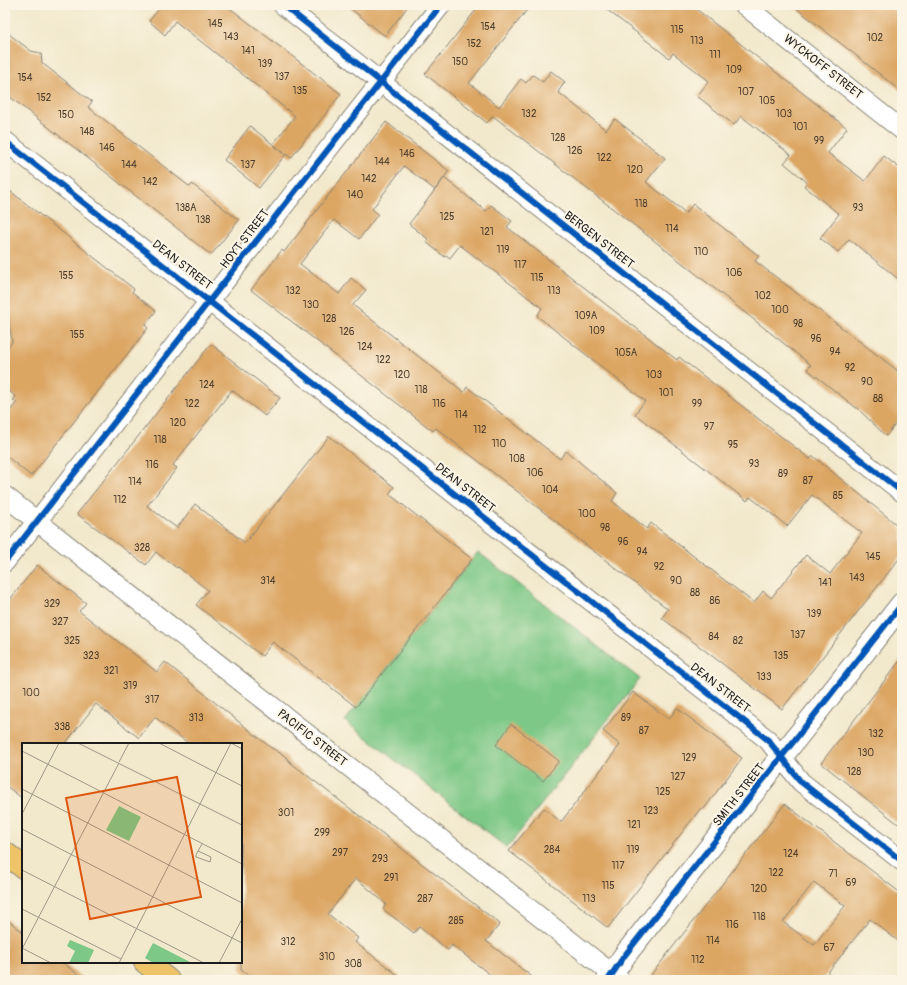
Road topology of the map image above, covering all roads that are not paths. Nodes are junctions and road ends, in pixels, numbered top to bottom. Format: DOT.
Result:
graph roads {
  1 [pos="283,5"];
  2 [pos="441,5"];
  3 [pos="744,5"];
  4 [pos="381,82"];
  5 [pos="902,130"];
  6 [pos="5,141"];
  7 [pos="210,302"];
  8 [pos="902,492"];
  9 [pos="5,496"];
  10 [pos="37,521"];
  11 [pos="5,562"];
  12 [pos="902,604"];
  13 [pos="782,758"];
  14 [pos="5,853"];
  15 [pos="902,861"];
  16 [pos="22,866"];
  17 [pos="146,963"];
  18 [pos="613,978"];
  19 [pos="168,980"];
  1 -- 4 [label="street, BERGEN STREET"];
  2 -- 4 [label="street, HOYT STREET"];
  3 -- 5 [label="street, WYCKOFF STREET"];
  4 -- 7 [label="street, HOYT STREET"];
  4 -- 8 [label="street, BERGEN STREET"];
  6 -- 7 [label="street, DEAN STREET"];
  7 -- 10 [label="street, HOYT STREET"];
  7 -- 13 [label="street, DEAN STREET"];
  9 -- 10 [label="street, PACIFIC STREET"];
  10 -- 11 [label="street, HOYT STREET"];
  10 -- 18 [label="street, PACIFIC STREET"];
  12 -- 13 [label="street, SMITH STREET"];
  13 -- 15 [label="street, DEAN STREET"];
  13 -- 18 [label="street, SMITH STREET"];
  14 -- 16 [label="main road"];
  17 -- 19 [label="main road"];
}
